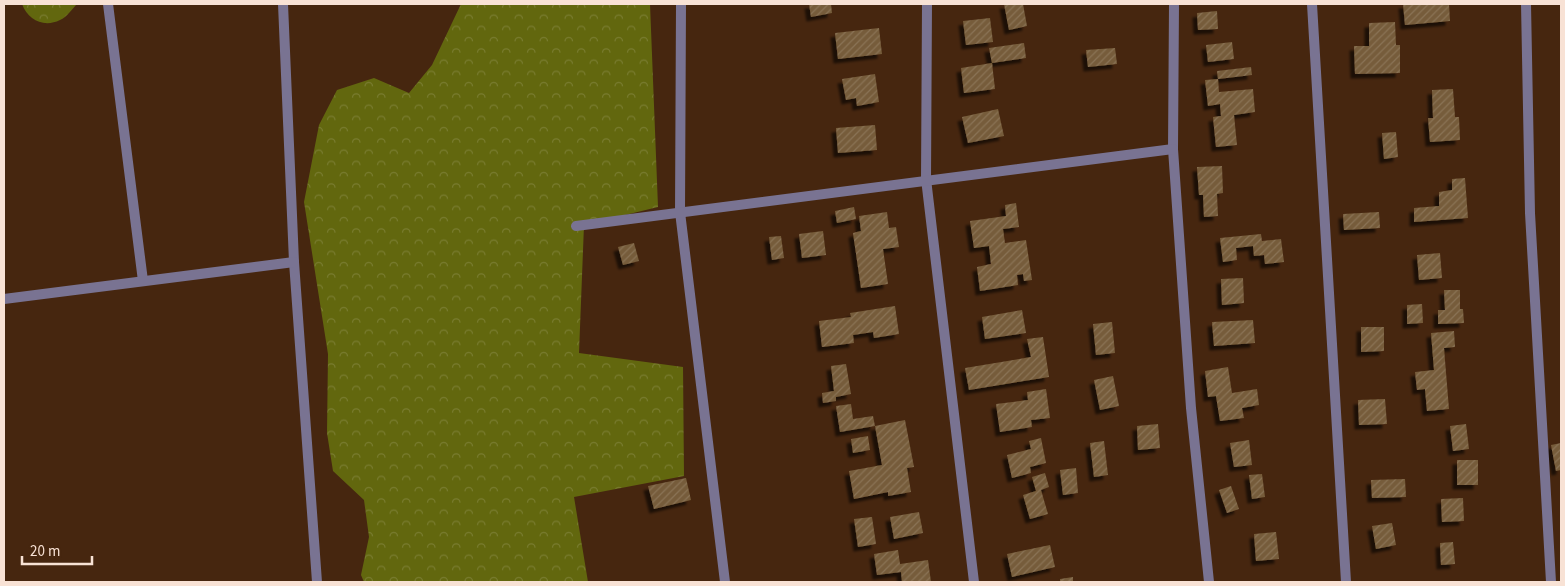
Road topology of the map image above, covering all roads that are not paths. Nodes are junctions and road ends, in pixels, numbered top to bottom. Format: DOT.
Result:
graph roads {
  1 [pos="108,4"];
  2 [pos="283,4"];
  3 [pos="291,4"];
  4 [pos="682,4"];
  5 [pos="927,4"];
  6 [pos="1174,4"];
  7 [pos="1312,4"];
  8 [pos="1526,4"];
  9 [pos="283,16"];
  10 [pos="1173,149"];
  11 [pos="926,179"];
  12 [pos="680,212"];
  13 [pos="576,226"];
  14 [pos="294,262"];
  15 [pos="143,281"];
  16 [pos="4,299"];
  17 [pos="317,582"];
  18 [pos="725,582"];
  19 [pos="974,582"];
  20 [pos="1209,582"];
  21 [pos="1346,582"];
  22 [pos="1551,582"];
  1 -- 15 [label="street"];
  2 -- 9 [label="street"];
  3 -- 9 [label="street"];
  4 -- 12 [label="street"];
  5 -- 11 [label="street"];
  6 -- 10 [label="street"];
  7 -- 21 [label="street"];
  8 -- 22 [label="street"];
  9 -- 14 [label="street"];
  10 -- 11 [label="street"];
  10 -- 20 [label="street"];
  11 -- 12 [label="street"];
  11 -- 19 [label="street"];
  12 -- 13 [label="street"];
  12 -- 18 [label="street"];
  14 -- 15 [label="street"];
  14 -- 17 [label="street"];
  15 -- 16 [label="street"];
}
